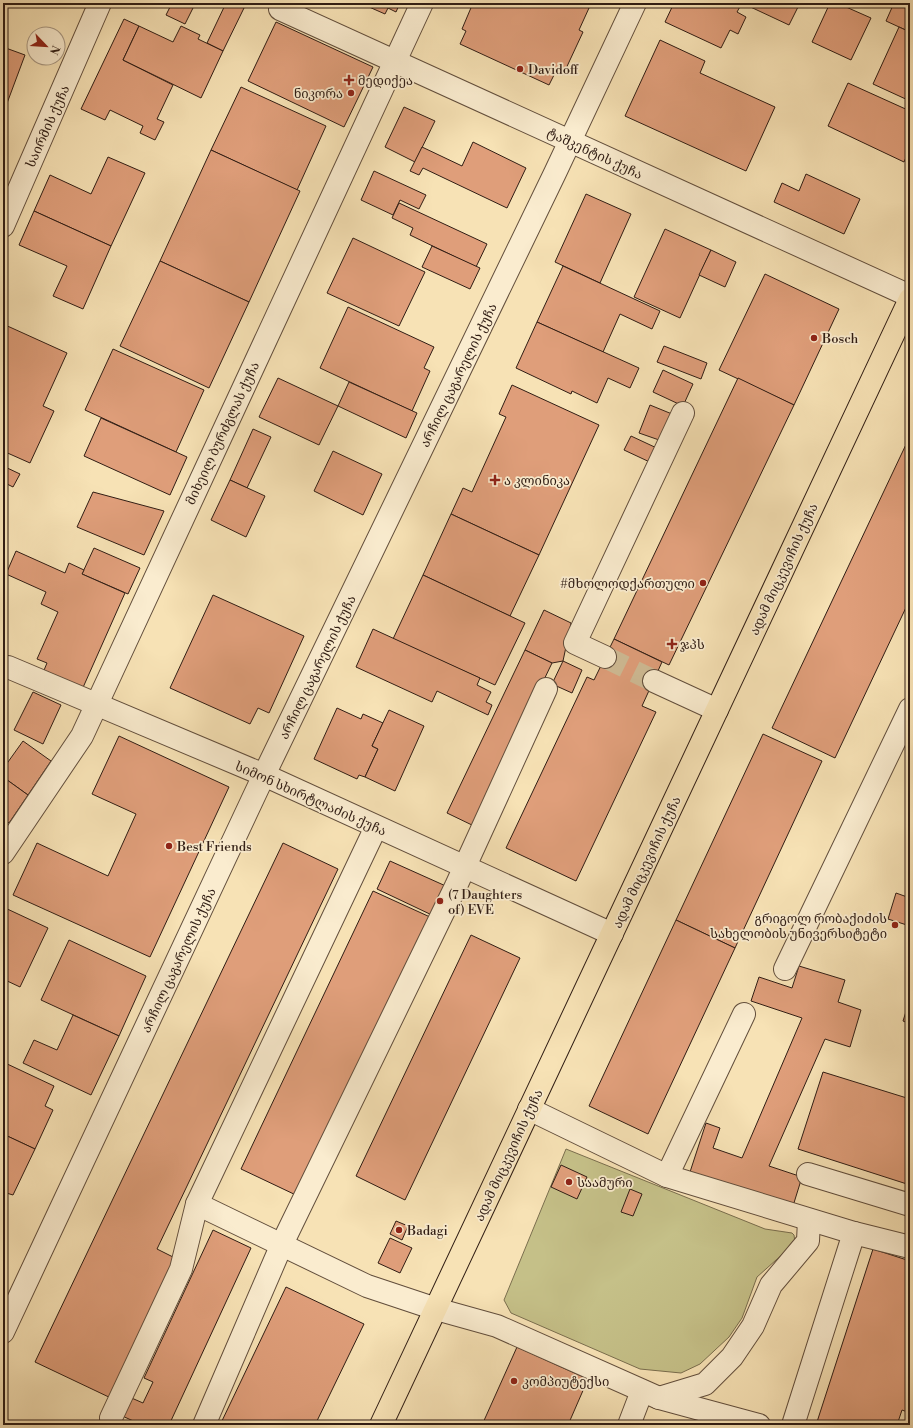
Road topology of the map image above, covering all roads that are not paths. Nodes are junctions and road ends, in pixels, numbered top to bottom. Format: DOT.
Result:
graph roads {
  1 [pos="100,3"];
  2 [pos="422,3"];
  3 [pos="635,3"];
  4 [pos="280,10"];
  5 [pos="394,62"];
  6 [pos="570,141"];
  7 [pos="3,226"];
  8 [pos="910,298"];
  9 [pos="683,413"];
  10 [pos="605,657"];
  11 [pos="8,667"];
  12 [pos="654,681"];
  13 [pos="546,689"];
  14 [pos="95,706"];
  15 [pos="910,709"];
  16 [pos="717,710"];
  17 [pos="264,775"];
  18 [pos="376,827"];
  19 [pos="4,849"];
  20 [pos="463,868"];
  21 [pos="612,934"];
  22 [pos="785,969"];
  23 [pos="744,1014"];
  24 [pos="529,1109"];
  25 [pos="808,1174"];
  26 [pos="667,1176"];
  27 [pos="197,1204"];
  28 [pos="910,1204"];
  29 [pos="809,1220"];
  30 [pos="854,1233"];
  31 [pos="282,1244"];
  32 [pos="910,1247"];
  33 [pos="436,1309"];
  34 [pos="3,1332"];
  35 [pos="650,1395"];
  36 [pos="111,1418"];
  37 [pos="204,1425"];
  38 [pos="381,1425"];
  39 [pos="629,1425"];
  40 [pos="759,1425"];
  41 [pos="793,1425"];
  1 -- 7 [label="street, საირმის ქუჩა"];
  2 -- 5 [label="street, მიხეილ ბურძგლას ქუჩა"];
  3 -- 6 [label="street, არჩილ ცაგარელის ქუჩა"];
  4 -- 5 [label="street, ტაშკენტის ქუჩა"];
  5 -- 6 [label="street, ტაშკენტის ქუჩა"];
  5 -- 14 [label="street, მიხეილ ბურძგლას ქუჩა"];
  6 -- 8 [label="street, ტაშკენტის ქუჩა"];
  6 -- 17 [label="street, არჩილ ცაგარელის ქუჩა"];
  8 -- 16 [label="main road, ადამ მიცკევიჩის ქუჩა"];
  9 -- 10 [label="street"];
  11 -- 14 [label="street, სიმონ სხირტლაძის ქუჩა"];
  12 -- 16 [label="street"];
  13 -- 20 [label="street"];
  14 -- 17 [label="street, სიმონ სხირტლაძის ქუჩა"];
  14 -- 19 [label="street, მიხეილ ბურძგლას ქუჩა"];
  15 -- 22 [label="street"];
  16 -- 21 [label="main road, ადამ მიცკევიჩის ქუჩა"];
  17 -- 18 [label="street, სიმონ სხირტლაძის ქუჩა"];
  17 -- 34 [label="street, არჩილ ცაგარელის ქუჩა"];
  18 -- 20 [label="street, სიმონ სხირტლაძის ქუჩა"];
  18 -- 27 [label="street"];
  20 -- 21 [label="street, სიმონ სხირტლაძის ქუჩა"];
  20 -- 31 [label="street"];
  21 -- 24 [label="main road, ადამ მიცკევიჩის ქუჩა"];
  23 -- 26 [label="street"];
  24 -- 26 [label="street"];
  24 -- 33 [label="main road, ადამ მიცკევიჩის ქუჩა"];
  25 -- 28 [label="street"];
  26 -- 29 [label="street"];
  27 -- 31 [label="street"];
  27 -- 36 [label="street"];
  29 -- 30 [label="street"];
  29 -- 35 [label="street"];
  30 -- 32 [label="street"];
  30 -- 41 [label="street"];
  31 -- 33 [label="street"];
  31 -- 37 [label="street"];
  33 -- 35 [label="street"];
  33 -- 38 [label="main road, ადამ მიცკევიჩის ქუჩა"];
  35 -- 39 [label="street"];
  35 -- 40 [label="street"];
}
